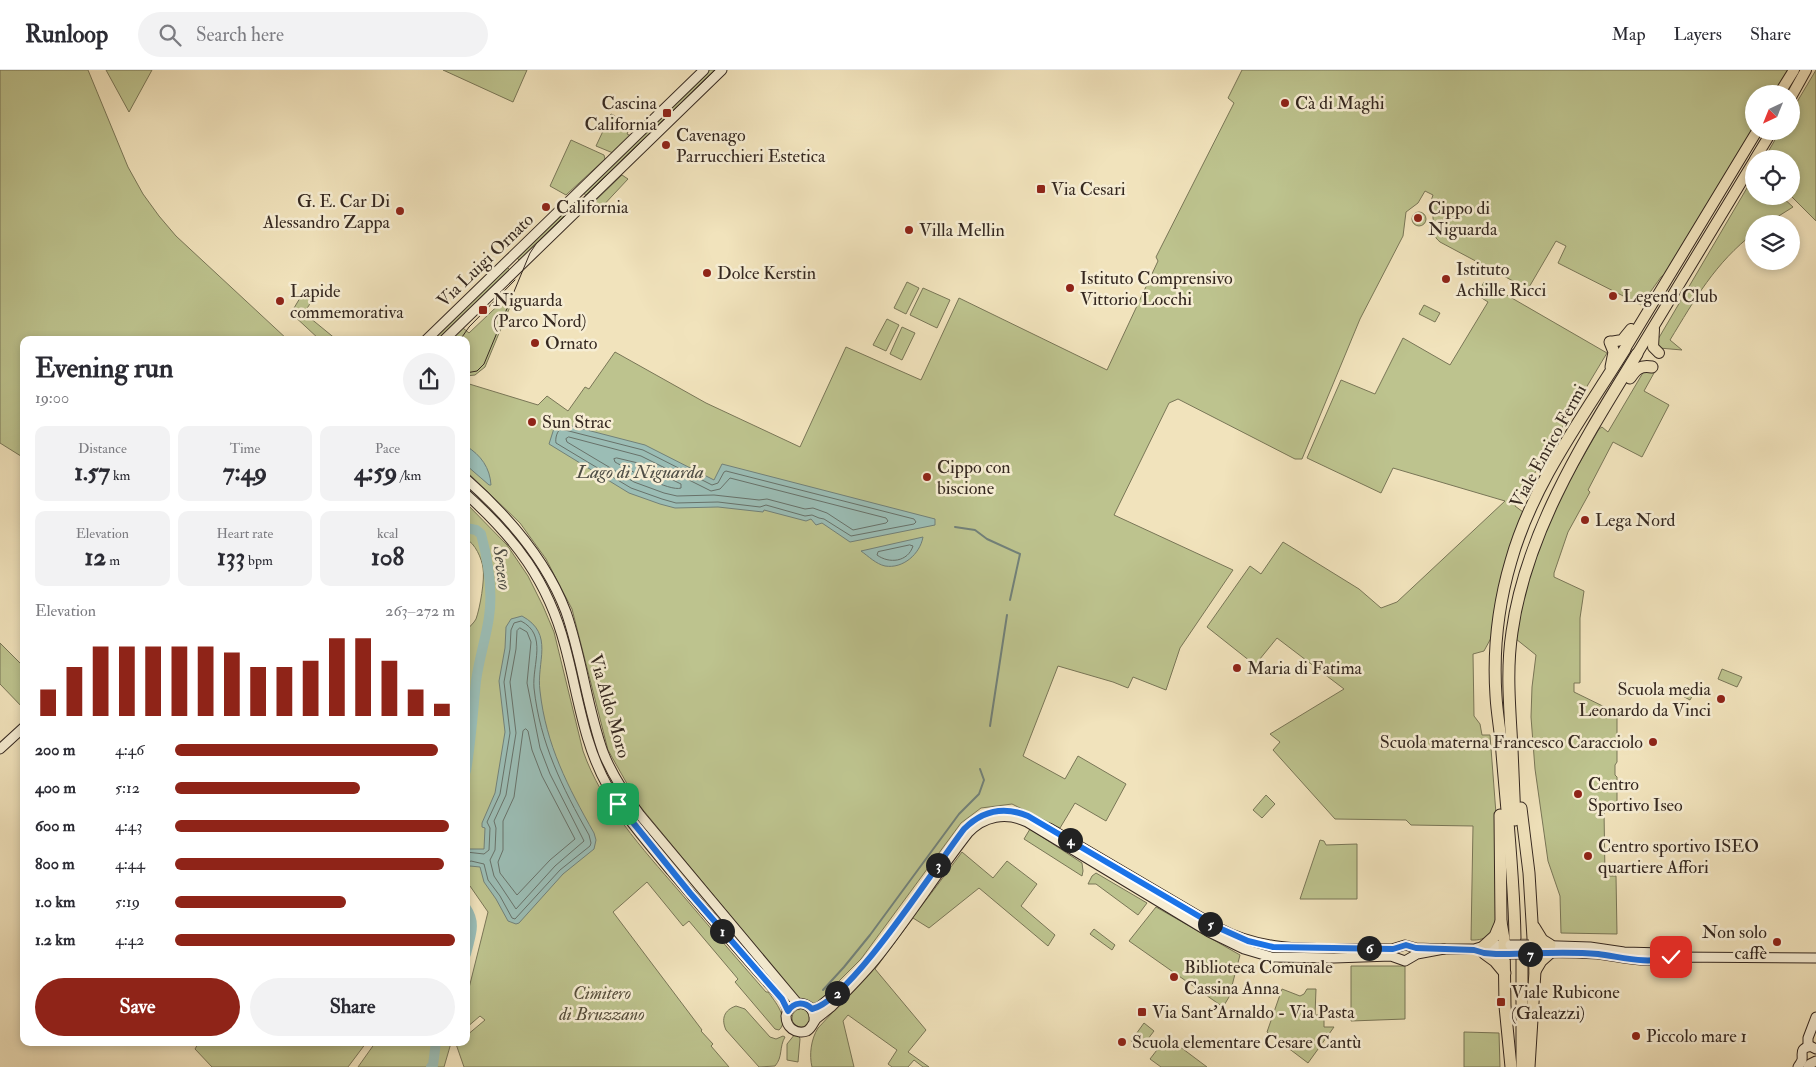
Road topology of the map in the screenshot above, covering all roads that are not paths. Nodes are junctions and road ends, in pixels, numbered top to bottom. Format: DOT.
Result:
graph roads {
  1 [pos="704,70"];
  2 [pos="722,70"];
  3 [pos="1794,70"];
  4 [pos="1806,70"];
  5 [pos="1785,85"];
  6 [pos="1798,85"];
  7 [pos="1752,140"];
  8 [pos="1745,177"];
  9 [pos="574,195"];
  10 [pos="567,203"];
  11 [pos="583,206"];
  12 [pos="503,264"];
  13 [pos="517,270"];
  14 [pos="1646,315"];
  15 [pos="1654,329"];
  16 [pos="430,336"];
  17 [pos="448,336"];
  18 [pos="1610,342"];
  19 [pos="1625,348"];
  20 [pos="1659,353"];
  21 [pos="1637,354"];
  22 [pos="1652,367"];
  23 [pos="1610,374"];
  24 [pos="1619,386"];
  25 [pos="470,483"];
  26 [pos="470,498"];
  27 [pos="20,731"];
  28 [pos="0,749"];
  29 [pos="1507,750"];
  30 [pos="1093,858"];
  31 [pos="1501,922"];
  32 [pos="1533,925"];
  33 [pos="1399,947"];
  34 [pos="1550,949"];
  35 [pos="1481,950"];
  36 [pos="1520,950"];
  37 [pos="1411,951"];
  38 [pos="1816,953"];
  39 [pos="1806,958"];
  40 [pos="1816,958"];
  41 [pos="1400,959"];
  42 [pos="1535,971"];
  43 [pos="1505,973"];
  44 [pos="798,1004"];
  45 [pos="812,1009"];
  46 [pos="788,1011"];
  47 [pos="1816,1017"];
  48 [pos="814,1021"];
  49 [pos="1519,1038"];
  50 [pos="1812,1047"];
  51 [pos="1807,1064"];
  52 [pos="1511,1067"];
  53 [pos="1516,1067"];
  54 [pos="1522,1067"];
  55 [pos="1529,1067"];
  1 -- 9 [label="main road, Via Luigi Ornato"];
  2 -- 11 [label="main road, Via Luigi Ornato"];
  3 -- 5 [label="main road"];
  4 -- 6 [label="main road"];
  7 -- 14 [label="main road, Viale Enrico Fermi"];
  8 -- 15 [label="main road, Viale Enrico Fermi"];
  9 -- 10 [label="main road, Via Luigi Ornato"];
  9 -- 11 [label="main road"];
  10 -- 11 [label="main road"];
  10 -- 12 [label="main road, Via Luigi Ornato"];
  11 -- 13 [label="main road, Via Luigi Ornato"];
  12 -- 13 [label="main road"];
  12 -- 16 [label="main road, Via Luigi Ornato"];
  13 -- 17 [label="main road, Via Luigi Ornato"];
  14 -- 18 [label="main road"];
  14 -- 19 [label="main road, Viale Enrico Fermi"];
  15 -- 20 [label="main road"];
  15 -- 21 [label="main road, Viale Enrico Fermi"];
  18 -- 23 [label="highway"];
  19 -- 23 [label="highway, Viale Enrico Fermi"];
  21 -- 24 [label="highway, Viale Enrico Fermi"];
  22 -- 24 [label="highway"];
  23 -- 29 [label="highway, Viale Enrico Fermi"];
  24 -- 29 [label="highway, Viale Enrico Fermi"];
  25 -- 44 [label="main road, Via Aldo Moro"];
  26 -- 46 [label="main road, Via Aldo Moro"];
  27 -- 28 [label="main road"];
  29 -- 31 [label="highway"];
  29 -- 32 [label="highway"];
  29 -- 36 [label="highway, Viale Enrico Fermi"];
  30 -- 33 [label="main road"];
  30 -- 41 [label="main road"];
  30 -- 45 [label="main road"];
  30 -- 48 [label="main road"];
  31 -- 35 [label="highway"];
  31 -- 36 [label="highway"];
  32 -- 34 [label="highway"];
  32 -- 36 [label="highway"];
  33 -- 37 [label="main road"];
  33 -- 41 [label="main road"];
  34 -- 36 [label="main road"];
  34 -- 39 [label="main road"];
  34 -- 42 [label="highway"];
  35 -- 36 [label="main road"];
  35 -- 37 [label="main road"];
  35 -- 43 [label="highway"];
  36 -- 42 [label="highway"];
  36 -- 43 [label="highway"];
  36 -- 49 [label="highway, Viale Enrico Fermi"];
  37 -- 41 [label="main road"];
  38 -- 39 [label="main road"];
  39 -- 40 [label="main road"];
  42 -- 55 [label="highway"];
  43 -- 52 [label="highway"];
  44 -- 45 [label="main road"];
  44 -- 46 [label="main road"];
  45 -- 48 [label="main road"];
  46 -- 48 [label="main road"];
  47 -- 50 [label="main road"];
  49 -- 53 [label="highway"];
  49 -- 54 [label="highway"];
  50 -- 51 [label="main road"];
}
